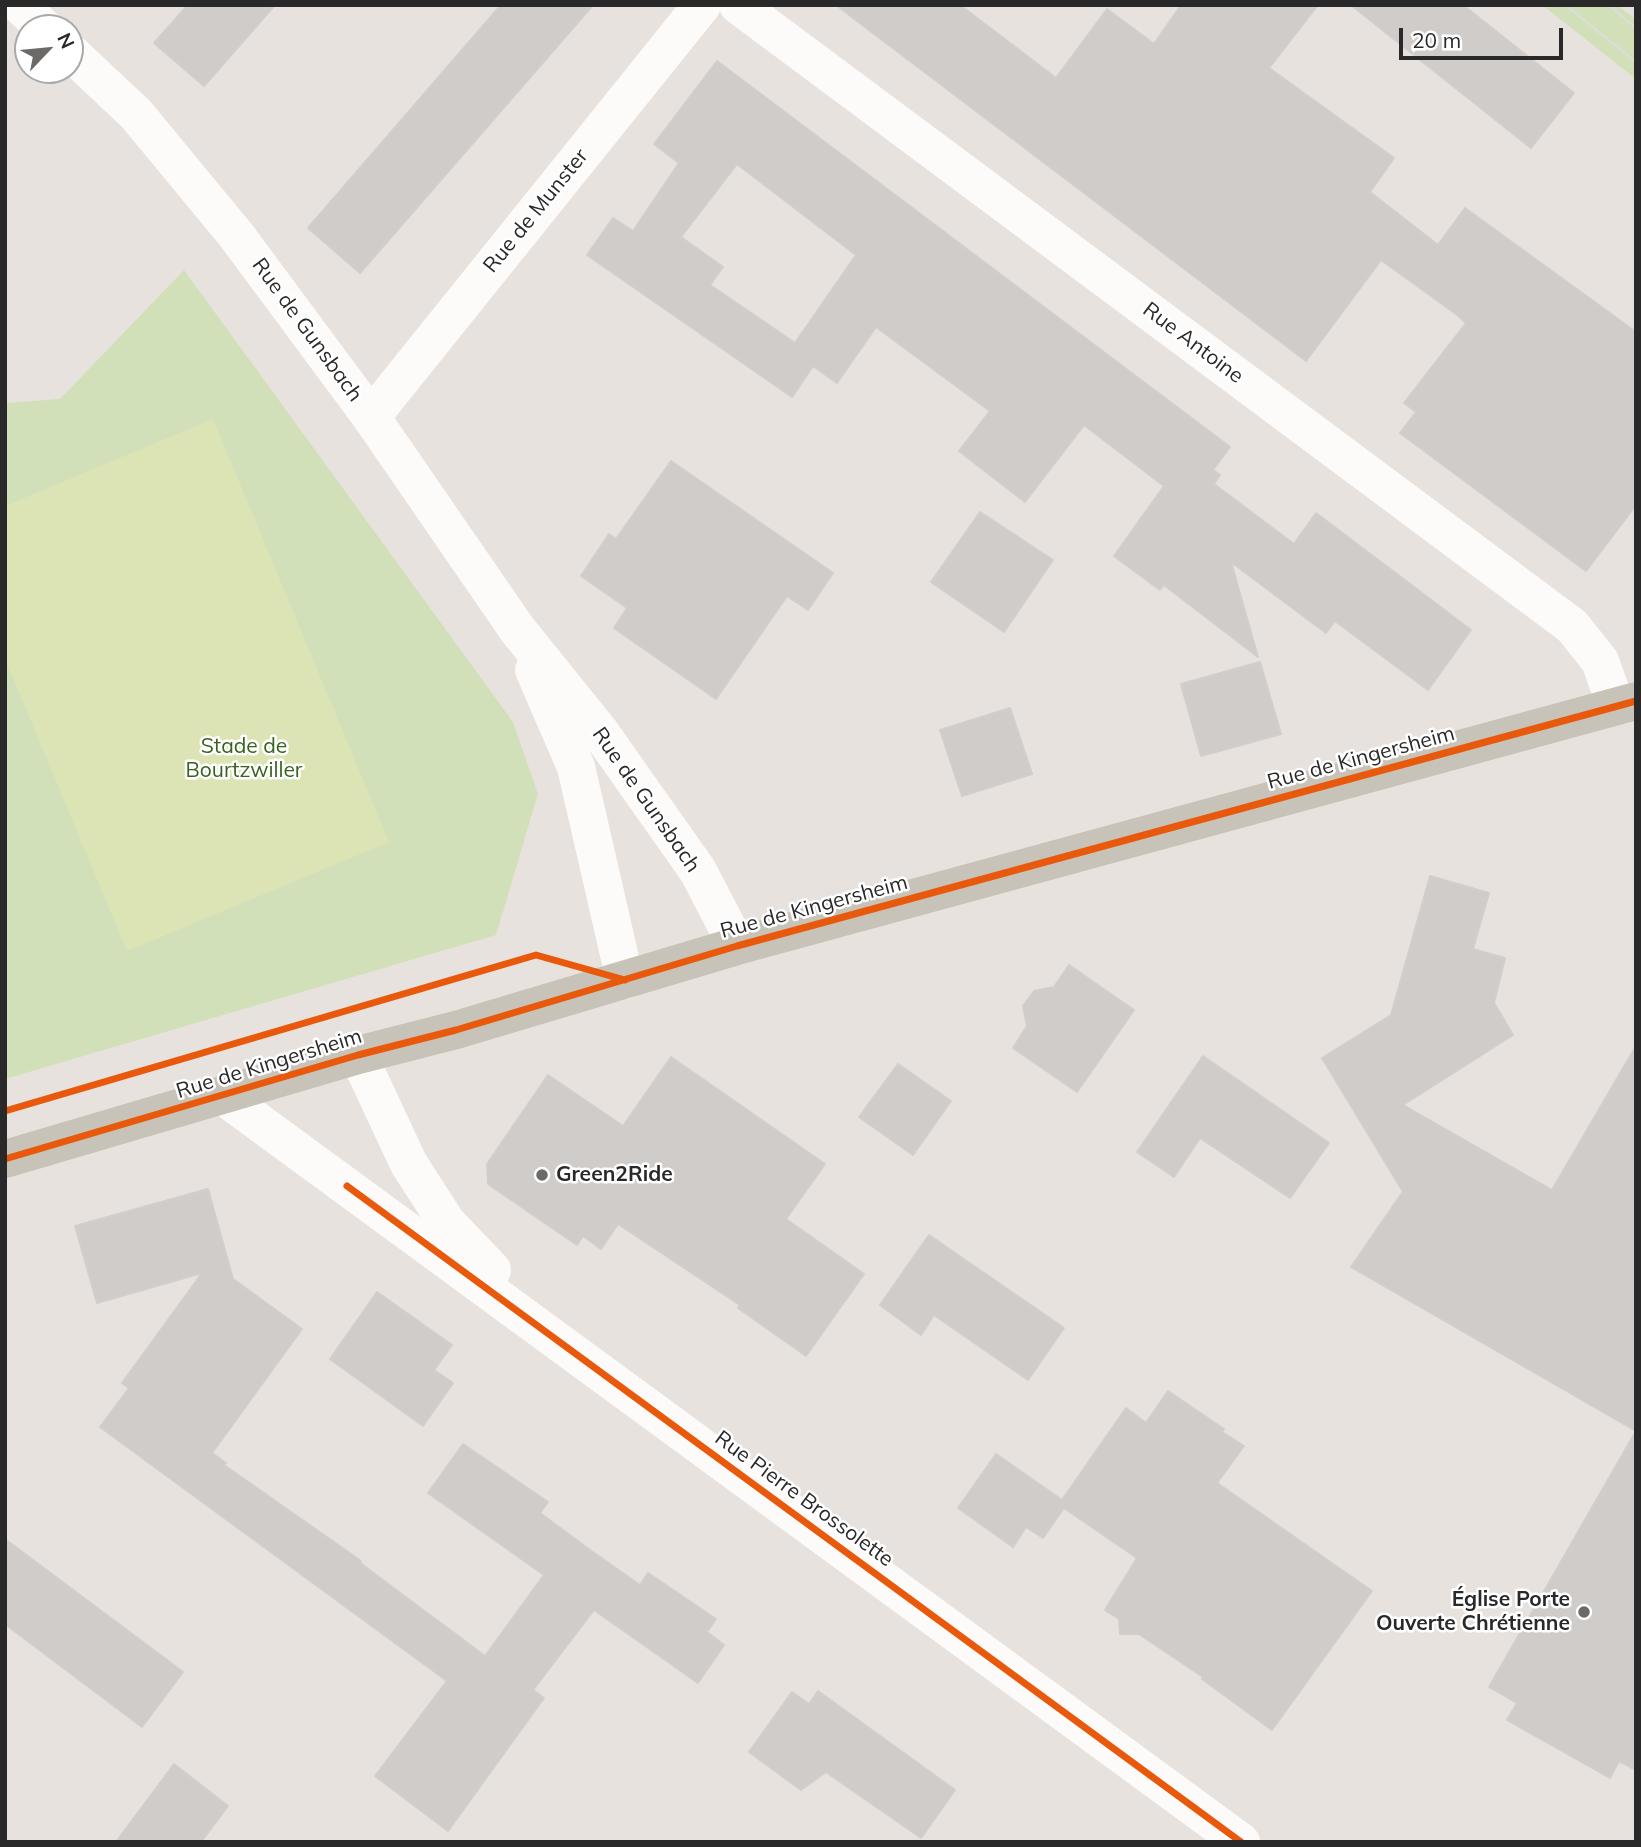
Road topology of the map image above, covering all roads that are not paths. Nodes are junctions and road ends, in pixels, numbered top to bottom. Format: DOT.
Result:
graph roads {
  1 [pos="702,5"];
  2 [pos="738,5"];
  3 [pos="84,65"];
  4 [pos="371,417"];
  5 [pos="517,629"];
  6 [pos="1626,704"];
  7 [pos="737,946"];
  8 [pos="625,980"];
  9 [pos="358,1055"];
  10 [pos="223,1096"];
  11 [pos="5,1159"];
  12 [pos="555,1338"];
  13 [pos="1241,1842"];
  1 -- 4 [label="street, Rue de Munster"];
  2 -- 6 [label="street, Rue Antoine"];
  3 -- 4 [label="street, Rue de Gunsbach"];
  4 -- 5 [label="street, Rue de Gunsbach"];
  5 -- 7 [label="street, Rue de Gunsbach"];
  5 -- 8 [label="street, Rue de Gunsbach"];
  6 -- 7 [label="main road, Rue de Kingersheim"];
  7 -- 8 [label="main road, Rue de Kingersheim"];
  8 -- 9 [label="main road, Rue de Kingersheim"];
  9 -- 10 [label="main road, Rue de Kingersheim"];
  9 -- 12 [label="street, Rue Pierre Brossolette"];
  10 -- 11 [label="main road, Rue de Kingersheim"];
  10 -- 12 [label="street, Rue Pierre Brossolette"];
  12 -- 13 [label="street, Rue Pierre Brossolette"];
}
